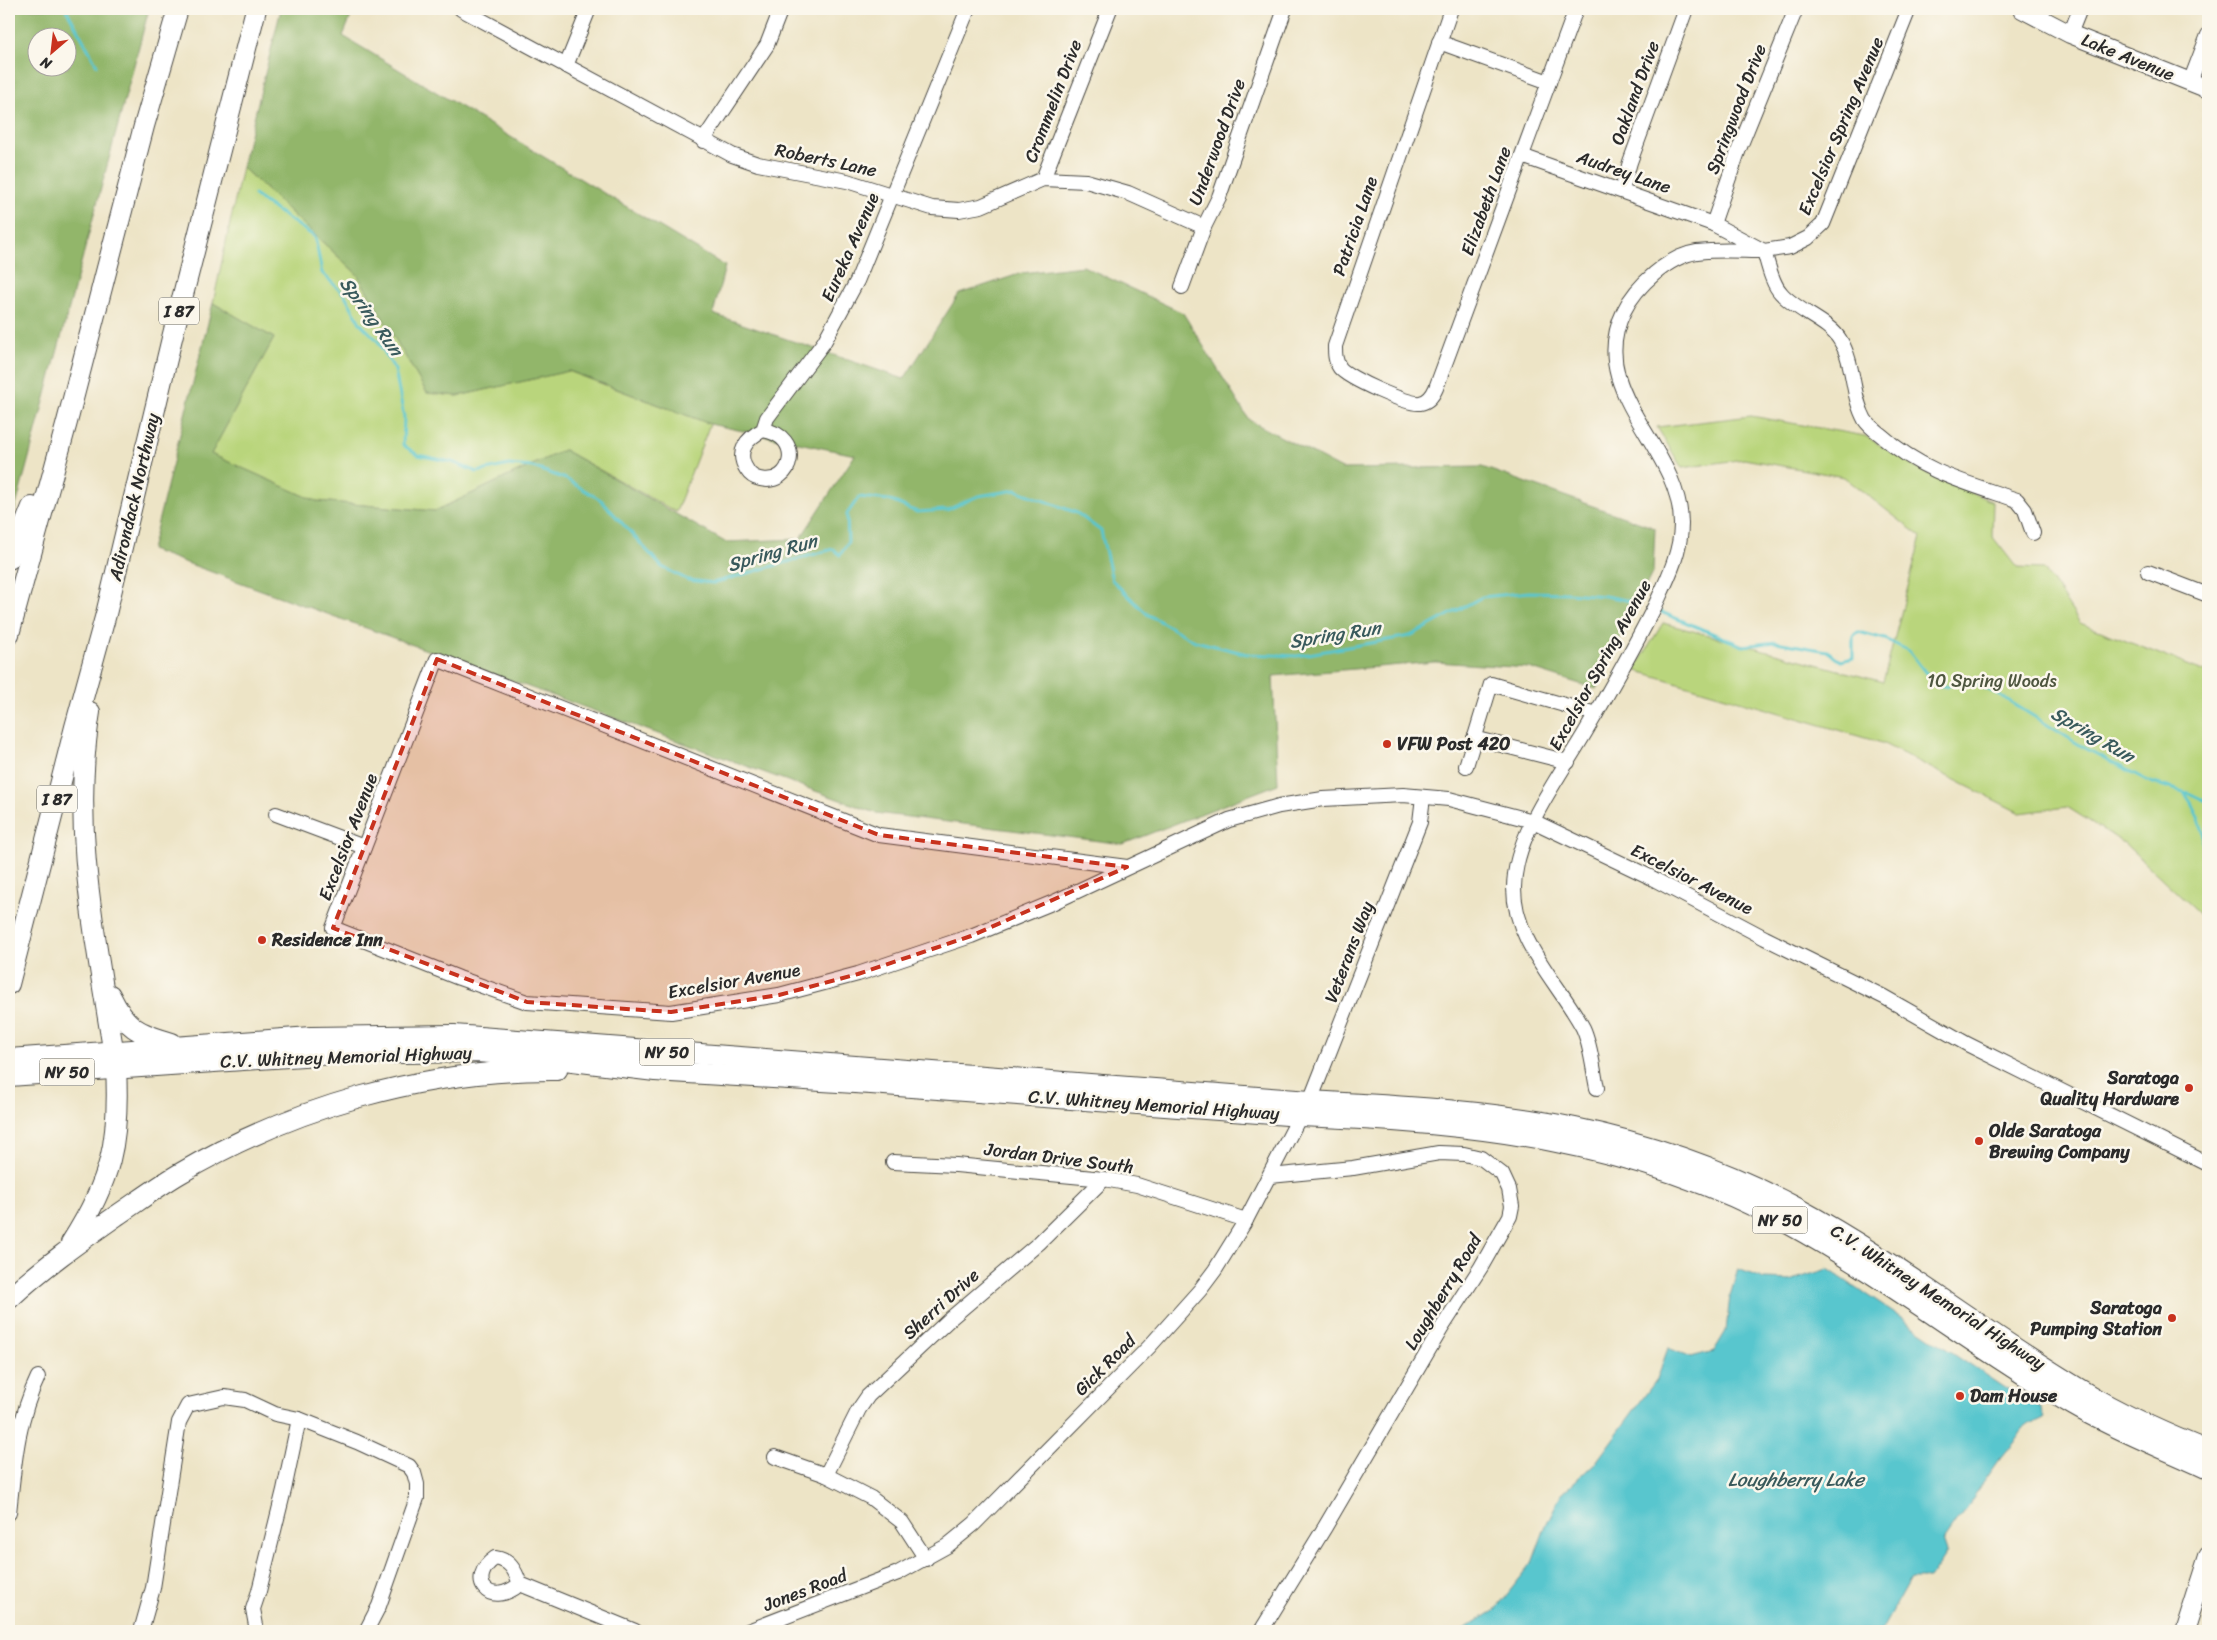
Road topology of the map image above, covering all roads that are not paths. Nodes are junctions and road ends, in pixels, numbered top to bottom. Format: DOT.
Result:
graph roads {
  1 [pos="178,9"];
  2 [pos="256,9"];
  3 [pos="461,9"];
  4 [pos="589,9"];
  5 [pos="781,9"];
  6 [pos="968,9"];
  7 [pos="1110,9"];
  8 [pos="1285,9"];
  9 [pos="1451,9"];
  10 [pos="1576,9"];
  11 [pos="1686,9"];
  12 [pos="1796,9"];
  13 [pos="1909,9"];
  14 [pos="2022,9"];
  15 [pos="2080,9"];
  16 [pos="2070,34"];
  17 [pos="2208,35"];
  18 [pos="1439,42"];
  19 [pos="566,66"];
  20 [pos="1549,82"];
  21 [pos="2190,82"];
  22 [pos="2208,89"];
  23 [pos="703,141"];
  24 [pos="1522,156"];
  25 [pos="1043,179"];
  26 [pos="1622,190"];
  27 [pos="893,195"];
  28 [pos="1713,224"];
  29 [pos="1204,227"];
  30 [pos="1764,251"];
  31 [pos="1182,287"];
  32 [pos="1425,402"];
  33 [pos="67,422"];
  34 [pos="765,424"];
  35 [pos="2033,532"];
  36 [pos="9,559"];
  37 [pos="2148,572"];
  38 [pos="2208,595"];
  39 [pos="106,614"];
  40 [pos="9,634"];
  41 [pos="1596,714"];
  42 [pos="1474,738"];
  43 [pos="1568,762"];
  44 [pos="1466,766"];
  45 [pos="1423,797"];
  46 [pos="276,814"];
  47 [pos="1533,821"];
  48 [pos="364,847"];
  49 [pos="1127,867"];
  50 [pos="102,978"];
  51 [pos="9,984"];
  52 [pos="186,1047"];
  53 [pos="115,1060"];
  54 [pos="15,1067"];
  55 [pos="655,1071"];
  56 [pos="1597,1088"];
  57 [pos="1305,1109"];
  58 [pos="893,1162"];
  59 [pos="2208,1164"];
  60 [pos="1270,1176"];
  61 [pos="1104,1179"];
  62 [pos="1246,1220"];
  63 [pos="66,1251"];
  64 [pos="9,1299"];
  65 [pos="38,1377"];
  66 [pos="299,1419"];
  67 [pos="2208,1451"];
  68 [pos="775,1457"];
  69 [pos="2208,1469"];
  70 [pos="826,1475"];
  71 [pos="9,1513"];
  72 [pos="2208,1556"];
  73 [pos="926,1559"];
  74 [pos="875,1583"];
  75 [pos="520,1584"];
  76 [pos="141,1631"];
  77 [pos="257,1631"];
  78 [pos="366,1631"];
  79 [pos="634,1631"];
  80 [pos="748,1631"];
  81 [pos="1260,1631"];
  82 [pos="2184,1631"];
  1 -- 33 [label="highway"];
  2 -- 39 [label="highway, Adirondack Northway / I 87"];
  3 -- 19 [label="street, Roberts Lane"];
  4 -- 19 [label="street"];
  5 -- 23 [label="street"];
  6 -- 27 [label="street, Eureka Avenue"];
  7 -- 25 [label="street, Crommelin Drive"];
  8 -- 29 [label="street, Underwood Drive"];
  9 -- 18 [label="street, Patricia Lane"];
  10 -- 20 [label="street, Elizabeth Lane"];
  11 -- 26 [label="street, Oakland Drive"];
  12 -- 28 [label="street, Springwood Drive"];
  13 -- 30 [label="street, Excelsior Spring Avenue"];
  14 -- 16 [label="main road, Lake Avenue"];
  15 -- 16 [label="street"];
  16 -- 21 [label="main road, Lake Avenue"];
  17 -- 21 [label="street"];
  18 -- 20 [label="street"];
  18 -- 32 [label="street, Patricia Lane"];
  19 -- 23 [label="street, Roberts Lane"];
  20 -- 24 [label="street, Elizabeth Lane"];
  21 -- 22 [label="main road, Lake Avenue"];
  23 -- 27 [label="street, Roberts Lane"];
  24 -- 26 [label="street, Audrey Lane"];
  24 -- 32 [label="street, Elizabeth Lane"];
  25 -- 27 [label="street, Roberts Lane"];
  25 -- 29 [label="street, Roberts Lane"];
  26 -- 28 [label="street, Audrey Lane"];
  27 -- 34 [label="street, Eureka Avenue"];
  28 -- 30 [label="street"];
  29 -- 31 [label="street, Underwood Drive"];
  30 -- 35 [label="street"];
  30 -- 41 [label="street, Excelsior Spring Avenue"];
  33 -- 36 [label="highway"];
  33 -- 40 [label="highway"];
  37 -- 38 [label="street"];
  39 -- 50 [label="highway"];
  39 -- 51 [label="highway, Adirondack Northway / I 87"];
  41 -- 42 [label="street"];
  41 -- 43 [label="street, Excelsior Spring Avenue"];
  42 -- 43 [label="street"];
  42 -- 44 [label="street"];
  43 -- 47 [label="street, Excelsior Spring Avenue"];
  45 -- 47 [label="street, Excelsior Avenue"];
  45 -- 49 [label="street, Excelsior Avenue"];
  45 -- 57 [label="street, Veterans Way"];
  46 -- 48 [label="street"];
  47 -- 56 [label="street, Excelsior Spring Avenue"];
  47 -- 59 [label="street, Excelsior Avenue"];
  48 -- 49 [label="street, Excelsior Avenue"];
  48 -- 49 [label="street, Excelsior Avenue"];
  50 -- 52 [label="highway"];
  50 -- 53 [label="highway"];
  52 -- 53 [label="highway, C.V. Whitney Memorial Highway / NY 50"];
  52 -- 57 [label="highway, C.V. Whitney Memorial Highway / NY 50"];
  53 -- 54 [label="highway, C.V. Whitney Memorial Highway / NY 50"];
  53 -- 55 [label="highway, C.V. Whitney Memorial Highway / NY 50"];
  53 -- 63 [label="highway"];
  55 -- 57 [label="highway, C.V. Whitney Memorial Highway / NY 50"];
  55 -- 63 [label="highway"];
  57 -- 60 [label="street, Gick Road"];
  57 -- 67 [label="highway, C.V. Whitney Memorial Highway / NY 50"];
  57 -- 69 [label="highway, C.V. Whitney Memorial Highway / NY 50"];
  58 -- 61 [label="street, Jordan Drive South"];
  60 -- 62 [label="street, Gick Road"];
  60 -- 81 [label="street, Loughberry Road"];
  61 -- 62 [label="street, Jordan Drive South"];
  61 -- 70 [label="street, Sherri Drive"];
  62 -- 73 [label="street, Gick Road"];
  63 -- 64 [label="highway"];
  65 -- 71 [label="street"];
  66 -- 76 [label="street"];
  66 -- 77 [label="street"];
  66 -- 78 [label="street"];
  68 -- 70 [label="street"];
  70 -- 73 [label="street"];
  72 -- 82 [label="main road"];
  73 -- 74 [label="street, Gick Road"];
  74 -- 80 [label="street, Jones Road"];
  75 -- 79 [label="street"];
}
